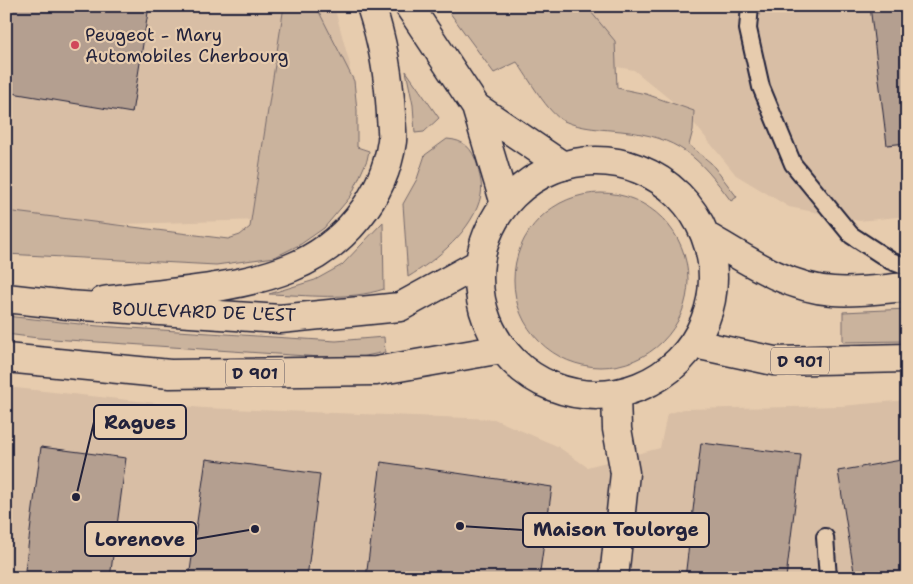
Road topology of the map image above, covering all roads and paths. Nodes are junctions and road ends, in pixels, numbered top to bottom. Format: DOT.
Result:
graph roads {
  1 [pos="371,6"];
  2 [pos="409,6"];
  3 [pos="750,6"];
  4 [pos="476,107"];
  5 [pos="562,166"];
  6 [pos="505,204"];
  7 [pos="706,236"];
  8 [pos="480,263"];
  9 [pos="907,267"];
  10 [pos="907,287"];
  11 [pos="6,298"];
  12 [pos="68,305"];
  13 [pos="695,344"];
  14 [pos="502,349"];
  15 [pos="6,358"];
  16 [pos="907,358"];
  17 [pos="616,394"];
  18 [pos="825,537"];
  19 [pos="614,578"];
  20 [pos="828,578"];
  1 -- 12 [label="main road"];
  2 -- 4 [label="main road"];
  3 -- 9 [label="lane"];
  4 -- 5 [label="main road"];
  4 -- 6 [label="main road"];
  5 -- 6 [label="main road"];
  5 -- 7 [label="main road"];
  6 -- 8 [label="main road"];
  7 -- 10 [label="main road"];
  7 -- 13 [label="main road"];
  8 -- 12 [label="main road, BOULEVARD DE L'EST"];
  8 -- 14 [label="main road"];
  11 -- 12 [label="main road, BOULEVARD DE L'EST"];
  13 -- 16 [label="main road, D 901"];
  13 -- 17 [label="main road"];
  14 -- 15 [label="main road, D 901"];
  14 -- 17 [label="main road"];
  17 -- 19 [label="main road"];
  18 -- 20 [label="lane"];
}
